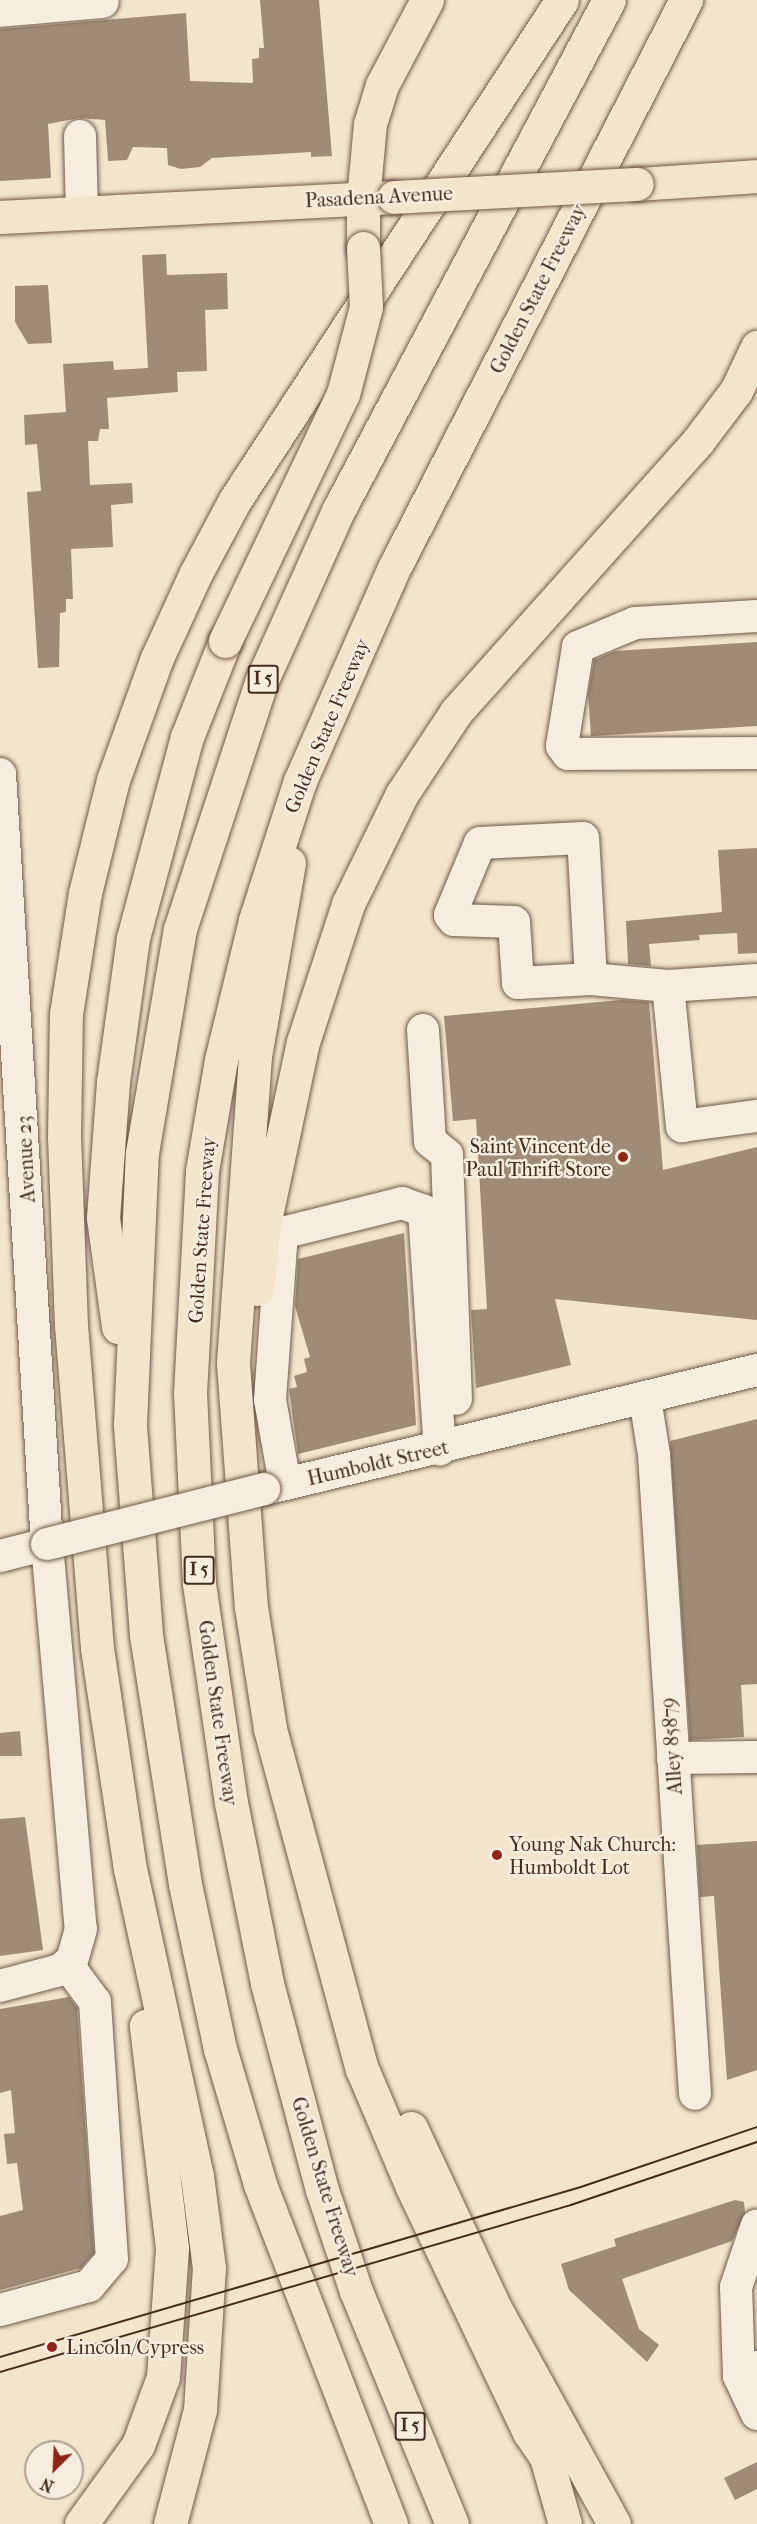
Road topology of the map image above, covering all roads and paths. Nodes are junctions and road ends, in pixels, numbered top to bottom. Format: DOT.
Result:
graph roads {
  1 [pos="427,0"];
  2 [pos="562,0"];
  3 [pos="609,0"];
  4 [pos="686,0"];
  5 [pos="104,2"];
  6 [pos="0,11"];
  7 [pos="80,135"];
  8 [pos="757,176"];
  9 [pos="378,198"];
  10 [pos="82,212"];
  11 [pos="0,218"];
  12 [pos="757,347"];
  13 [pos="757,616"];
  14 [pos="757,753"];
  15 [pos="0,774"];
  16 [pos="300,781"];
  17 [pos="591,979"];
  18 [pos="757,980"];
  19 [pos="668,986"];
  20 [pos="423,1030"];
  21 [pos="10,1055"];
  22 [pos="757,1116"];
  23 [pos="757,1370"];
  24 [pos="645,1398"];
  25 [pos="130,1424"];
  26 [pos="449,1447"];
  27 [pos="237,1451"];
  28 [pos="275,1487"];
  29 [pos="47,1544"];
  30 [pos="0,1556"];
  31 [pos="757,1757"];
  32 [pos="673,1758"];
  33 [pos="130,1869"];
  34 [pos="67,1964"];
  35 [pos="337,1975"];
  36 [pos="0,1986"];
  37 [pos="695,2094"];
  38 [pos="757,2225"];
  39 [pos="0,2310"];
  40 [pos="748,2371"];
  41 [pos="757,2414"];
  42 [pos="529,2432"];
  43 [pos="447,2513"];
  44 [pos="388,2518"];
  45 [pos="81,2524"];
  46 [pos="170,2524"];
  47 [pos="551,2524"];
  48 [pos="565,2524"];
  49 [pos="614,2524"];
  1 -- 9 [label="main road"];
  2 -- 33 [label="main road"];
  3 -- 25 [label="main road, I 5"];
  4 -- 16 [label="main road, Golden State Freeway / I 5"];
  5 -- 6 [label="street"];
  7 -- 10 [label="street"];
  8 -- 9 [label="main road, Pasadena Avenue, bridge"];
  9 -- 10 [label="main road, Pasadena Avenue"];
  9 -- 25 [label="main road, bridge"];
  10 -- 11 [label="main road, Pasadena Avenue"];
  12 -- 27 [label="main road"];
  13 -- 14 [label="street"];
  15 -- 21 [label="street, Avenue 23"];
  16 -- 27 [label="main road"];
  16 -- 43 [label="main road, Golden State Freeway / I 5"];
  17 -- 17 [label="street"];
  17 -- 19 [label="street"];
  18 -- 19 [label="street"];
  19 -- 22 [label="street"];
  20 -- 26 [label="street"];
  21 -- 29 [label="street, Avenue 23"];
  23 -- 24 [label="street, Humboldt Street"];
  24 -- 26 [label="street, Humboldt Street"];
  24 -- 32 [label="street, Alley 85879"];
  25 -- 44 [label="main road, I 5"];
  26 -- 28 [label="street, Humboldt Street"];
  26 -- 28 [label="street"];
  27 -- 35 [label="main road"];
  28 -- 29 [label="street, Humboldt Street, bridge"];
  29 -- 30 [label="street, Humboldt Street"];
  29 -- 34 [label="street, Avenue 23"];
  31 -- 32 [label="street"];
  32 -- 37 [label="street, Alley 85879"];
  33 -- 45 [label="main road"];
  33 -- 46 [label="main road"];
  34 -- 36 [label="street"];
  34 -- 39 [label="street"];
  35 -- 42 [label="main road"];
  35 -- 49 [label="main road"];
  38 -- 40 [label="street"];
  40 -- 41 [label="street"];
  42 -- 47 [label="main road"];
  42 -- 48 [label="main road"];
}
